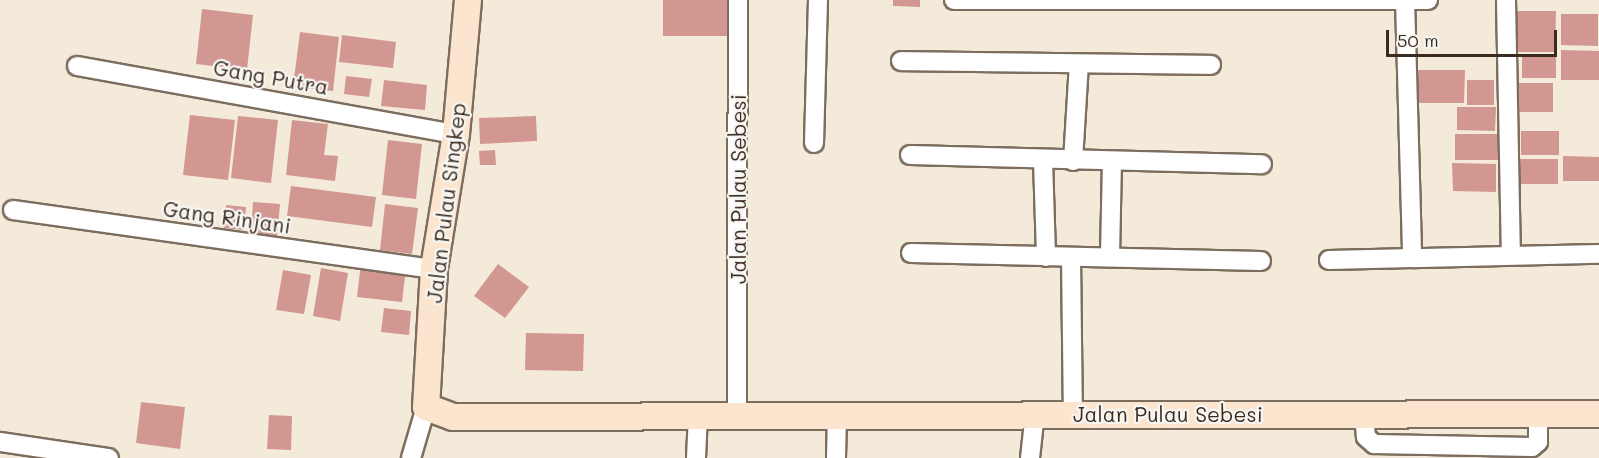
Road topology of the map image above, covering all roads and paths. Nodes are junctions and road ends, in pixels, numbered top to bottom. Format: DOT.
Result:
graph roads {
  1 [pos="468,0"];
  2 [pos="738,0"];
  3 [pos="818,0"];
  4 [pos="954,0"];
  5 [pos="1405,0"];
  6 [pos="1428,0"];
  7 [pos="1506,0"];
  8 [pos="901,61"];
  9 [pos="1079,64"];
  10 [pos="1211,64"];
  11 [pos="77,66"];
  12 [pos="456,134"];
  13 [pos="814,143"];
  14 [pos="910,155"];
  15 [pos="1043,160"];
  16 [pos="1074,161"];
  17 [pos="1112,161"];
  18 [pos="1262,164"];
  19 [pos="13,210"];
  20 [pos="911,253"];
  21 [pos="1599,254"];
  22 [pos="1511,255"];
  23 [pos="1110,256"];
  24 [pos="1047,257"];
  25 [pos="1071,257"];
  26 [pos="1412,257"];
  27 [pos="1329,260"];
  28 [pos="1261,261"];
  29 [pos="434,269"];
  30 [pos="426,407"];
  31 [pos="1035,413"];
  32 [pos="698,414"];
  33 [pos="737,414"];
  34 [pos="837,414"];
  35 [pos="1073,414"];
  36 [pos="1538,414"];
  37 [pos="1599,414"];
  38 [pos="1364,415"];
  39 [pos="1445,415"];
  40 [pos="0,442"];
  41 [pos="1443,452"];
  42 [pos="109,458"];
  43 [pos="411,458"];
  44 [pos="696,458"];
  45 [pos="836,458"];
  46 [pos="1030,458"];
  1 -- 12 [label="street, Jalan Pulau Singkep"];
  2 -- 33 [label="street, Jalan Pulau Sebesi"];
  3 -- 13 [label="street"];
  4 -- 5 [label="street"];
  5 -- 6 [label="street"];
  5 -- 26 [label="street"];
  7 -- 22 [label="street"];
  8 -- 9 [label="street"];
  9 -- 10 [label="street"];
  9 -- 16 [label="street"];
  11 -- 12 [label="street, Gang Putra"];
  12 -- 29 [label="street, Jalan Pulau Singkep"];
  14 -- 15 [label="street"];
  15 -- 16 [label="street"];
  15 -- 24 [label="street"];
  16 -- 17 [label="street"];
  17 -- 18 [label="street"];
  17 -- 23 [label="street"];
  19 -- 29 [label="street, Gang Rinjani"];
  20 -- 24 [label="street"];
  21 -- 22 [label="street"];
  22 -- 26 [label="street"];
  23 -- 25 [label="street"];
  23 -- 28 [label="street"];
  24 -- 25 [label="street"];
  25 -- 35 [label="street"];
  26 -- 27 [label="street"];
  29 -- 30 [label="street, Jalan Pulau Singkep"];
  30 -- 32 [label="street, Jalan Pulau Sebesi"];
  30 -- 43 [label="street"];
  31 -- 34 [label="street, Jalan Pulau Sebesi"];
  31 -- 35 [label="street, Jalan Pulau Sebesi"];
  31 -- 46 [label="street"];
  32 -- 33 [label="street, Jalan Pulau Sebesi"];
  32 -- 44 [label="street"];
  33 -- 34 [label="street, Jalan Pulau Sebesi"];
  34 -- 45 [label="street"];
  35 -- 38 [label="street, Jalan Pulau Sebesi"];
  36 -- 37 [label="street, Jalan Pulau Sebesi"];
  36 -- 39 [label="street, Jalan Pulau Sebesi"];
  36 -- 41 [label="street"];
  38 -- 39 [label="street, Jalan Pulau Sebesi"];
  38 -- 41 [label="street"];
  39 -- 41 [label="street"];
  40 -- 42 [label="street"];
}
